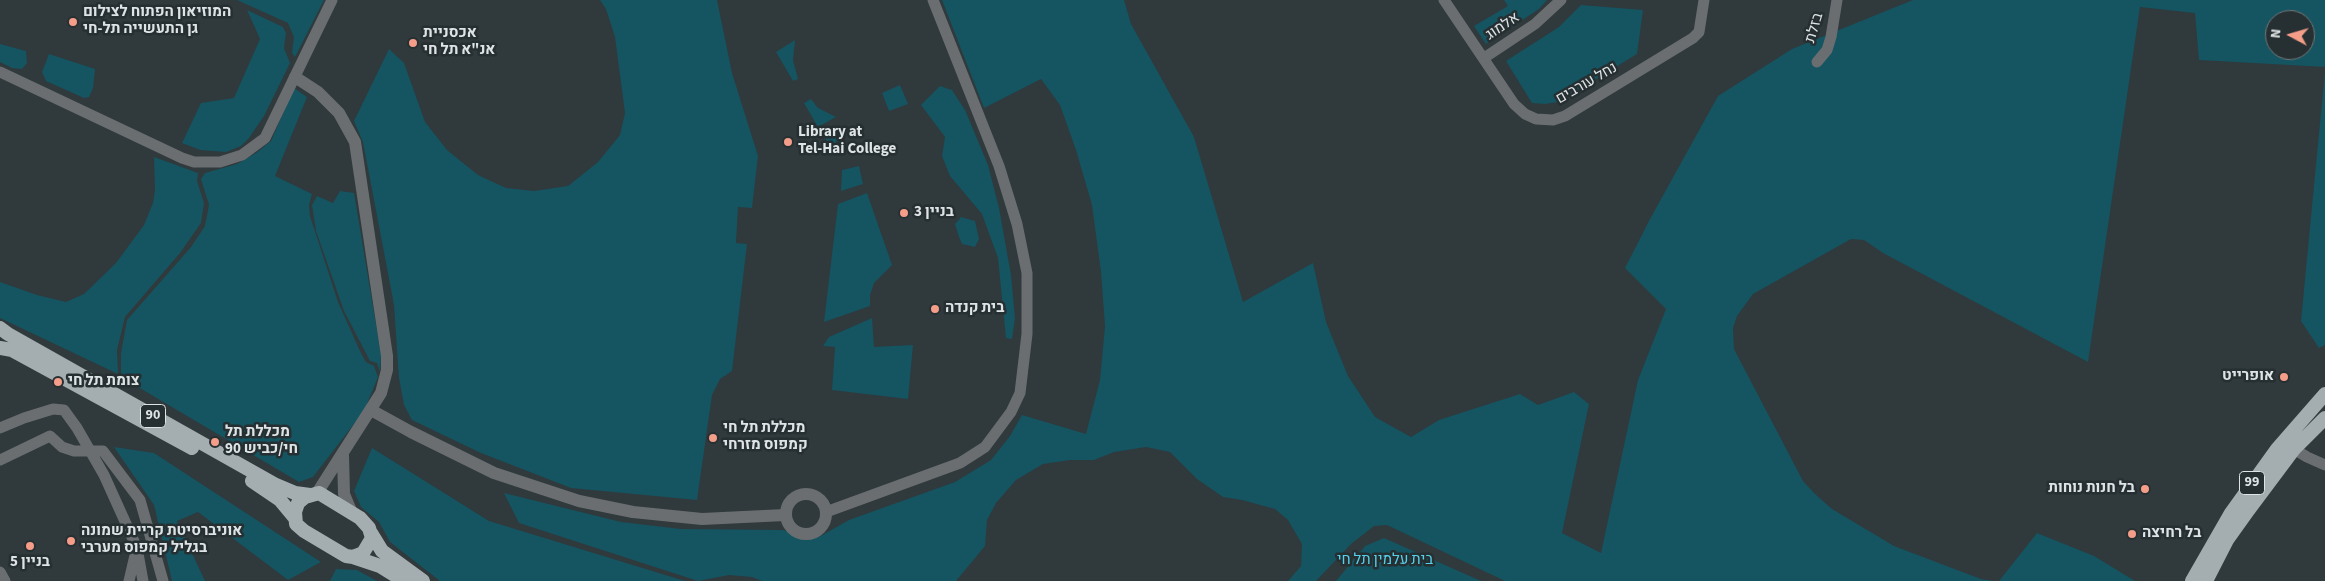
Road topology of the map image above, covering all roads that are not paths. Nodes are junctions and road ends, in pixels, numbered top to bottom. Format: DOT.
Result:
graph roads {
  1 [pos="332,0"];
  2 [pos="934,0"];
  3 [pos="1444,0"];
  4 [pos="1561,0"];
  5 [pos="1704,0"];
  6 [pos="1837,0"];
  7 [pos="1484,58"];
  8 [pos="1817,62"];
  9 [pos="0,72"];
  10 [pos="295,77"];
  11 [pos="0,328"];
  12 [pos="0,348"];
  13 [pos="2325,394"];
  14 [pos="371,410"];
  15 [pos="2325,418"];
  16 [pos="0,428"];
  17 [pos="2294,449"];
  18 [pos="90,451"];
  19 [pos="343,455"];
  20 [pos="0,460"];
  21 [pos="2325,464"];
  22 [pos="314,494"];
  23 [pos="352,512"];
  24 [pos="826,512"];
  25 [pos="786,515"];
  26 [pos="295,518"];
  27 [pos="371,532"];
  28 [pos="137,548"];
  29 [pos="353,557"];
  30 [pos="0,572"];
  31 [pos="5,581"];
  32 [pos="129,581"];
  33 [pos="143,581"];
  34 [pos="163,581"];
  35 [pos="404,581"];
  36 [pos="423,581"];
  37 [pos="2192,581"];
  38 [pos="2206,581"];
  1 -- 10 [label="street"];
  2 -- 24 [label="street"];
  3 -- 7 [label="street, נחל עורבים"];
  4 -- 7 [label="street, אלמוג"];
  5 -- 7 [label="street, נחל עורבים"];
  6 -- 8 [label="street, בזלת"];
  9 -- 10 [label="street"];
  10 -- 14 [label="street"];
  11 -- 22 [label="highway, 90"];
  12 -- 26 [label="highway, 90"];
  13 -- 37 [label="highway, 99"];
  14 -- 19 [label="street"];
  14 -- 25 [label="street"];
  15 -- 17 [label="highway, 99"];
  16 -- 18 [label="street"];
  17 -- 21 [label="street"];
  17 -- 38 [label="highway, 99"];
  18 -- 20 [label="street"];
  18 -- 28 [label="street"];
  18 -- 34 [label="street"];
  19 -- 22 [label="street"];
  19 -- 23 [label="street"];
  22 -- 23 [label="highway, 90"];
  22 -- 26 [label="highway"];
  23 -- 27 [label="highway, 90"];
  24 -- 25 [label="street"];
  24 -- 25 [label="street"];
  26 -- 29 [label="highway, 90"];
  27 -- 29 [label="highway"];
  27 -- 36 [label="highway, 90"];
  28 -- 32 [label="street"];
  28 -- 33 [label="street"];
  29 -- 35 [label="highway, 90"];
  30 -- 31 [label="street"];
}
